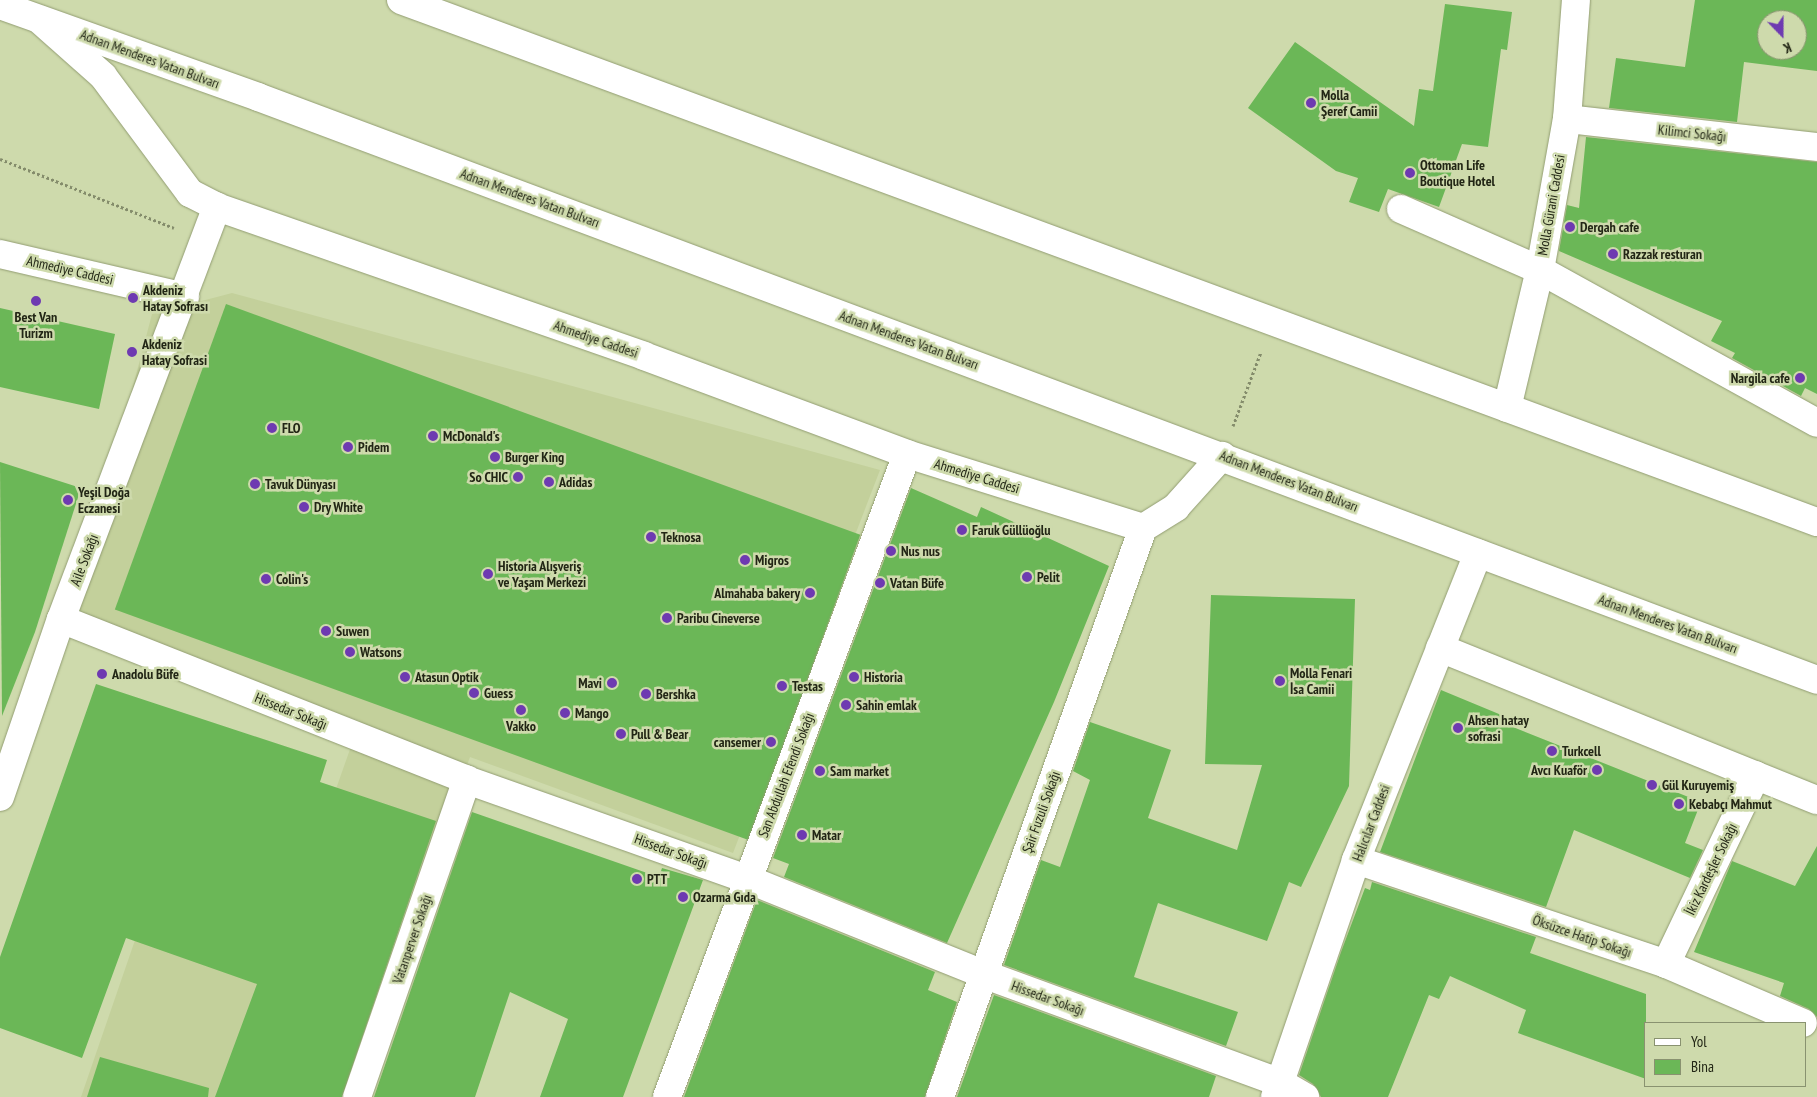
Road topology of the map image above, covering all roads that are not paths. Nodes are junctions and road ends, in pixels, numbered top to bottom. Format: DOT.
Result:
graph roads {
  1 [pos="1576,0"];
  2 [pos="406,1"];
  3 [pos="0,5"];
  4 [pos="40,20"];
  5 [pos="1567,119"];
  6 [pos="1817,147"];
  7 [pos="218,207"];
  8 [pos="1401,209"];
  9 [pos="0,254"];
  10 [pos="1540,270"];
  11 [pos="185,297"];
  12 [pos="1507,408"];
  13 [pos="1817,423"];
  14 [pos="908,454"];
  15 [pos="1222,456"];
  16 [pos="1817,522"];
  17 [pos="1143,528"];
  18 [pos="1478,553"];
  19 [pos="61,619"];
  20 [pos="1440,648"];
  21 [pos="1817,680"];
  22 [pos="1756,775"];
  23 [pos="467,780"];
  24 [pos="0,797"];
  25 [pos="1817,800"];
  26 [pos="1356,860"];
  27 [pos="747,879"];
  28 [pos="1666,964"];
  29 [pos="982,974"];
  30 [pos="1799,1022"];
  31 [pos="1278,1090"];
  32 [pos="356,1097"];
  33 [pos="667,1097"];
  34 [pos="940,1097"];
  35 [pos="1305,1097"];
  1 -- 5 [label="street, Molla Gürani Caddesi"];
  2 -- 12 [label="street"];
  3 -- 4 [label="street, Adnan Menderes Vatan Bulvarı"];
  4 -- 7 [label="street, Ahmediye Caddesi"];
  4 -- 15 [label="street, Adnan Menderes Vatan Bulvarı"];
  5 -- 6 [label="street, Kilimci Sokağı"];
  5 -- 10 [label="street, Molla Gürani Caddesi"];
  7 -- 11 [label="street"];
  7 -- 14 [label="street, Ahmediye Caddesi"];
  8 -- 10 [label="street"];
  9 -- 11 [label="street, Ahmediye Caddesi"];
  10 -- 12 [label="street, Molla Gürani Caddesi"];
  10 -- 13 [label="street"];
  11 -- 19 [label="street, Aile Sokağı"];
  12 -- 16 [label="street"];
  14 -- 17 [label="street, Ahmediye Caddesi"];
  14 -- 27 [label="street, San Abdullah Efendi Sokağı"];
  15 -- 17 [label="street"];
  15 -- 18 [label="street, Adnan Menderes Vatan Bulvarı"];
  17 -- 29 [label="street, Şair Fuzuli Sokağı"];
  18 -- 20 [label="street, Halıcılar Caddesi"];
  18 -- 21 [label="street, Adnan Menderes Vatan Bulvarı"];
  19 -- 23 [label="street, Hissedar Sokağı"];
  19 -- 24 [label="street, Aile Sokağı"];
  20 -- 22 [label="street"];
  20 -- 26 [label="street, Halıcılar Caddesi"];
  22 -- 25 [label="street"];
  22 -- 28 [label="street, İkiz Kardeşler Sokağı"];
  23 -- 27 [label="street, Hissedar Sokağı"];
  23 -- 32 [label="street, Vatanperver Sokağı"];
  26 -- 28 [label="street, Öksüzce Hatip Sokağı"];
  26 -- 31 [label="street, Halıcılar Caddesi"];
  27 -- 29 [label="street, Hissedar Sokağı"];
  27 -- 33 [label="street, San Abdullah Efendi Sokağı"];
  28 -- 30 [label="street, Öksüzce Hatip Sokağı"];
  29 -- 31 [label="street, Hissedar Sokağı"];
  29 -- 34 [label="street, Şair Fuzuli Sokağı"];
  31 -- 35 [label="street, Hissedar Sokağı"];
}
